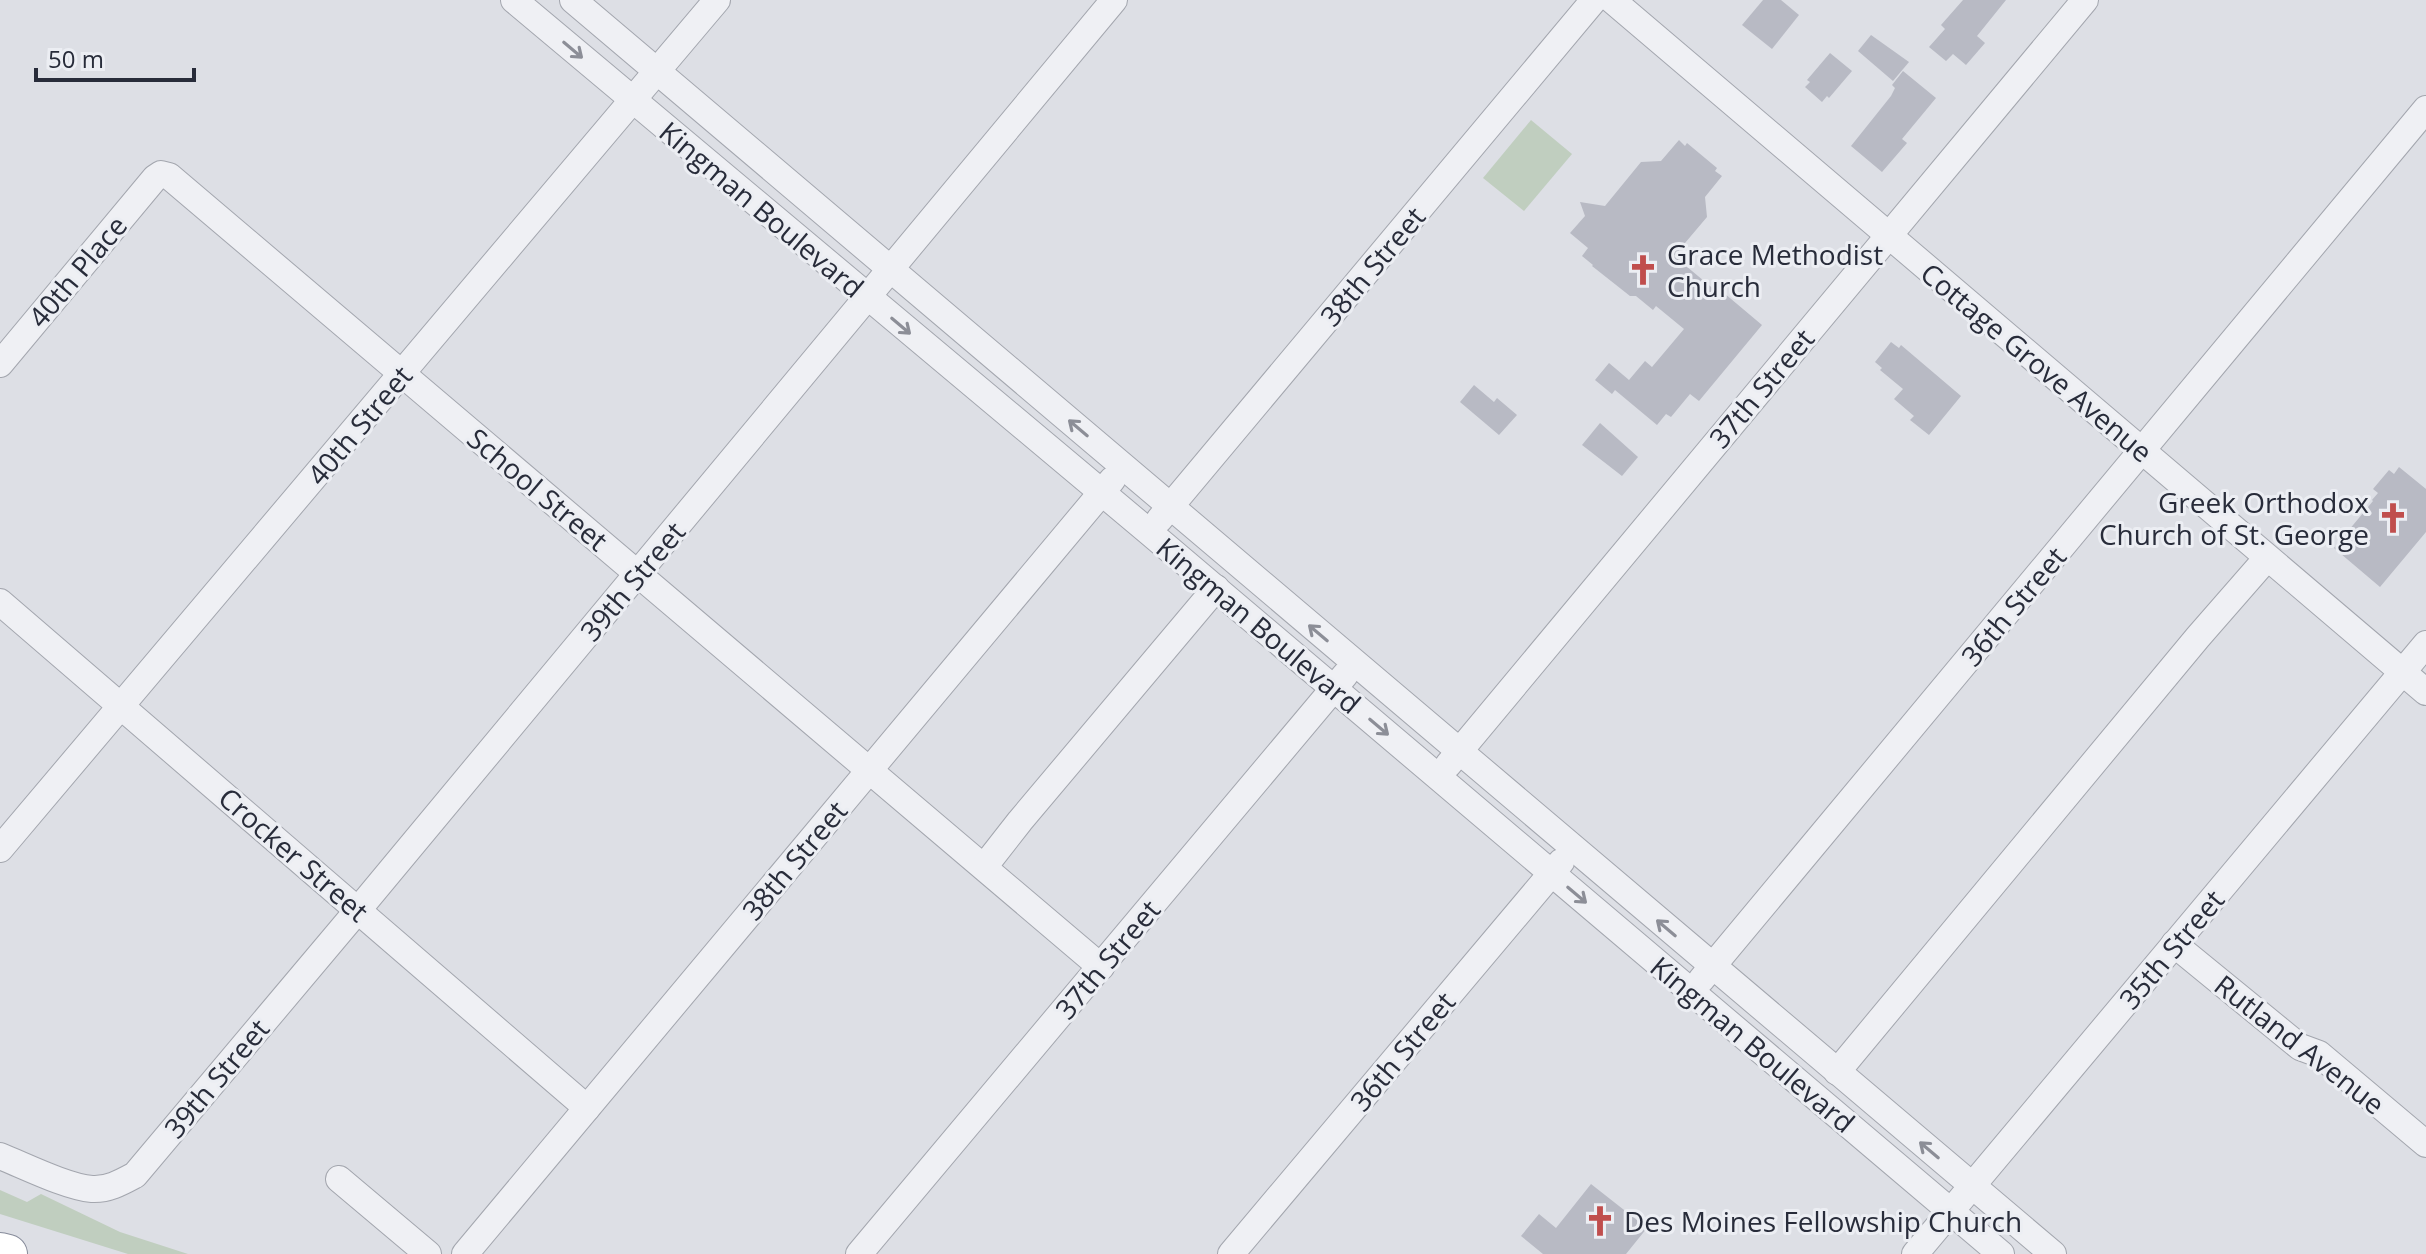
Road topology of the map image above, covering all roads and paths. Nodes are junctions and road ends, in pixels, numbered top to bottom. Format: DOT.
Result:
graph roads {
  1 [pos="514,0"];
  2 [pos="573,0"];
  3 [pos="717,0"];
  4 [pos="1114,0"];
  5 [pos="1594,0"];
  6 [pos="1612,0"];
  7 [pos="2085,0"];
  8 [pos="657,71"];
  9 [pos="632,100"];
  10 [pos="2426,109"];
  11 [pos="155,178"];
  12 [pos="1889,235"];
  13 [pos="891,269"];
  14 [pos="867,298"];
  15 [pos="0,364"];
  16 [pos="401,374"];
  17 [pos="2142,451"];
  18 [pos="1123,467"];
  19 [pos="1102,492"];
  20 [pos="1170,507"];
  21 [pos="1149,532"];
  22 [pos="2267,558"];
  23 [pos="637,574"];
  24 [pos="1216,588"];
  25 [pos="0,602"];
  26 [pos="2426,644"];
  27 [pos="1355,664"];
  28 [pos="2402,672"];
  29 [pos="1334,688"];
  30 [pos="2426,692"];
  31 [pos="122,705"];
  32 [pos="1458,752"];
  33 [pos="869,770"];
  34 [pos="1438,777"];
  35 [pos="1573,848"];
  36 [pos="0,849"];
  37 [pos="984,867"];
  38 [pos="1551,873"];
  39 [pos="358,910"];
  40 [pos="2174,944"];
  41 [pos="1101,967"];
  42 [pos="1712,967"];
  43 [pos="1691,992"];
  44 [pos="1837,1072"];
  45 [pos="587,1108"];
  46 [pos="2426,1144"];
  47 [pos="0,1156"];
  48 [pos="339,1179"];
  49 [pos="1972,1186"];
  50 [pos="1950,1212"];
  51 [pos="0,1252"];
  52 [pos="8,1254"];
  53 [pos="428,1254"];
  54 [pos="465,1254"];
  55 [pos="859,1254"];
  56 [pos="1231,1254"];
  57 [pos="1915,1254"];
  58 [pos="2001,1254"];
  59 [pos="2053,1254"];
  1 -- 9 [label="street, Kingman Boulevard, one-way"];
  2 -- 8 [label="street, Kingman Boulevard"];
  3 -- 8 [label="street, 40th Street"];
  4 -- 13 [label="street, 39th Street"];
  5 -- 20 [label="street, 38th Street"];
  6 -- 12 [label="street, Cottage Grove Avenue"];
  7 -- 12 [label="street, 37th Street"];
  8 -- 9 [label="street, 40th Street"];
  8 -- 13 [label="street, Kingman Boulevard"];
  9 -- 14 [label="street, Kingman Boulevard"];
  9 -- 16 [label="street, 40th Street"];
  10 -- 17 [label="street, 36th Street"];
  11 -- 15 [label="street, 40th Place"];
  11 -- 16 [label="street, School Street"];
  12 -- 17 [label="street, Cottage Grove Avenue"];
  12 -- 32 [label="street, 37th Street"];
  13 -- 14 [label="street, 39th Street"];
  18 -- 13 [label="street, Kingman Boulevard, one-way"];
  14 -- 19 [label="street, Kingman Boulevard, one-way"];
  14 -- 23 [label="street, 39th Street"];
  16 -- 23 [label="street, School Street"];
  16 -- 31 [label="street, 40th Street"];
  17 -- 22 [label="street, Cottage Grove Avenue"];
  17 -- 42 [label="street, 36th Street"];
  18 -- 19 [label="street, 38th Street"];
  18 -- 20 [label="street, Kingman Boulevard"];
  19 -- 21 [label="street, Kingman Boulevard"];
  19 -- 33 [label="street, 38th Street"];
  20 -- 21 [label="street, 38th Street"];
  27 -- 20 [label="street, Kingman Boulevard, one-way"];
  21 -- 24 [label="street, Kingman Boulevard"];
  22 -- 28 [label="street, Cottage Grove Avenue"];
  22 -- 44 [label="street"];
  23 -- 33 [label="street, School Street"];
  23 -- 39 [label="street, 39th Street"];
  24 -- 29 [label="street, Kingman Boulevard"];
  24 -- 37 [label="street"];
  25 -- 31 [label="street, Crocker Street"];
  26 -- 28 [label="street, 35th Street"];
  27 -- 29 [label="street, 37th Street"];
  27 -- 32 [label="street, Kingman Boulevard"];
  28 -- 30 [label="street, Cottage Grove Avenue"];
  28 -- 40 [label="street, 35th Street"];
  29 -- 34 [label="street, Kingman Boulevard, one-way"];
  29 -- 41 [label="street, 37th Street"];
  31 -- 36 [label="street, 40th Street"];
  31 -- 39 [label="street, Crocker Street"];
  32 -- 34 [label="street, 37th Street"];
  32 -- 35 [label="street, Kingman Boulevard"];
  33 -- 37 [label="street, School Street"];
  33 -- 45 [label="street, 38th Street"];
  34 -- 38 [label="street, Kingman Boulevard"];
  35 -- 38 [label="street, 36th Street"];
  42 -- 35 [label="street, Kingman Boulevard, one-way"];
  37 -- 41 [label="street, School Street"];
  38 -- 43 [label="street, Kingman Boulevard, one-way"];
  38 -- 56 [label="street, 36th Street"];
  39 -- 45 [label="street, Crocker Street"];
  39 -- 47 [label="street, 39th Street"];
  40 -- 46 [label="street, Rutland Avenue"];
  40 -- 49 [label="street, 35th Street"];
  41 -- 55 [label="street, 37th Street"];
  42 -- 43 [label="street, 36th Street"];
  42 -- 44 [label="street, Kingman Boulevard"];
  43 -- 50 [label="street, Kingman Boulevard"];
  49 -- 44 [label="street, Kingman Boulevard, one-way"];
  45 -- 54 [label="street, 38th Street"];
  48 -- 53 [label="street"];
  49 -- 50 [label="street, 35th Street"];
  49 -- 59 [label="street, Kingman Boulevard"];
  50 -- 57 [label="street, 35th Street"];
  50 -- 58 [label="street, Kingman Boulevard"];
  51 -- 52 [label="highway"];
}
